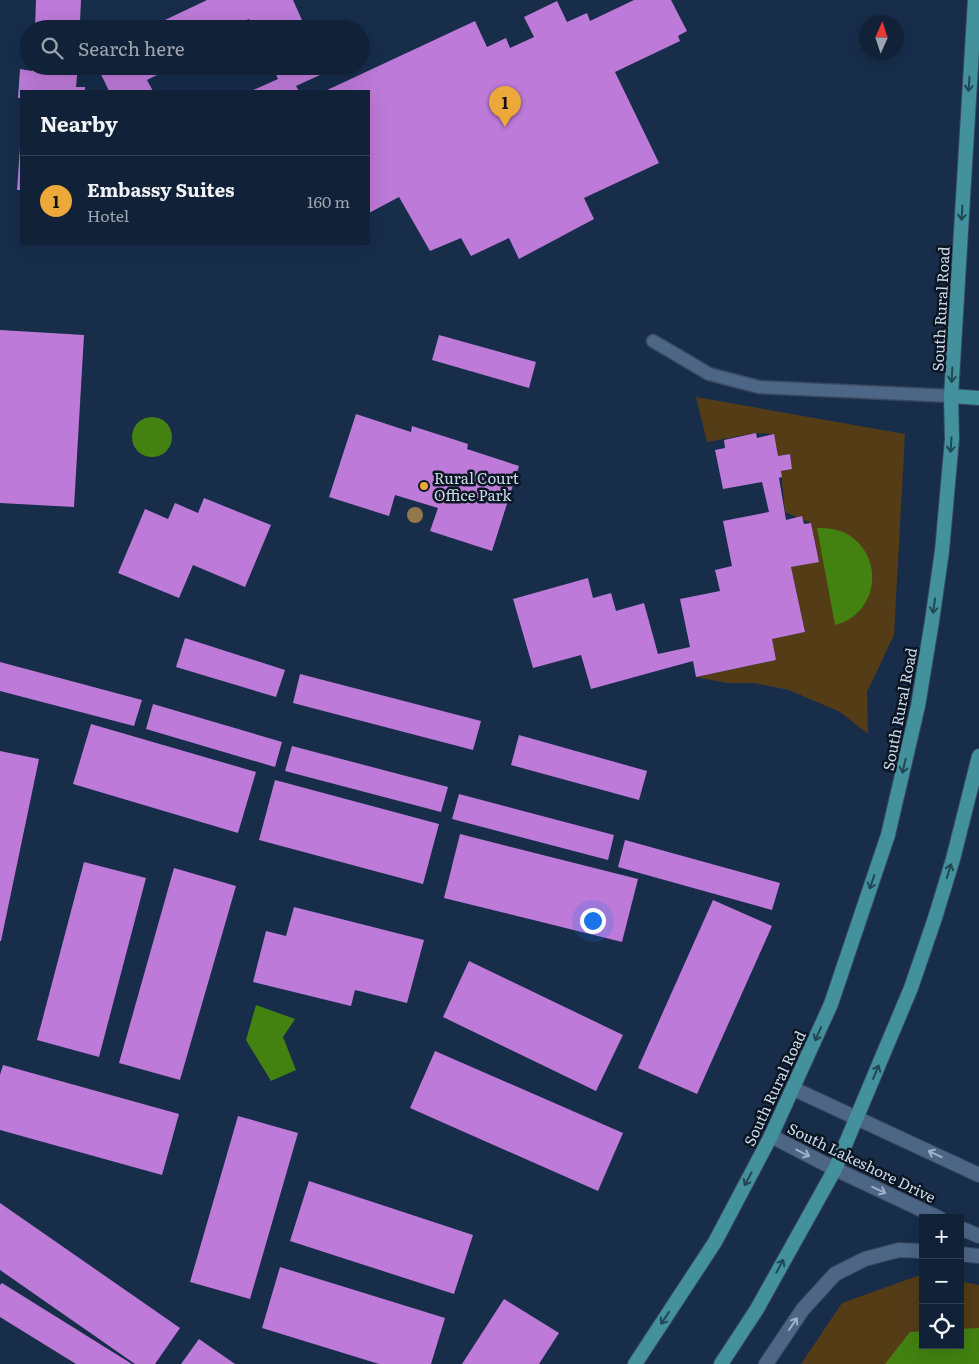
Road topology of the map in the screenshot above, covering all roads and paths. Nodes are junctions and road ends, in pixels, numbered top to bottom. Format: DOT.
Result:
graph roads {
  1 [pos="975,0"];
  2 [pos="652,341"];
  3 [pos="951,396"];
  4 [pos="979,398"];
  5 [pos="979,756"];
  6 [pos="794,1089"];
  7 [pos="857,1117"];
  8 [pos="771,1136"];
  9 [pos="835,1169"];
  10 [pos="979,1175"];
  11 [pos="931,1214"];
  12 [pos="964,1230"];
  13 [pos="979,1236"];
  14 [pos="919,1251"];
  15 [pos="964,1254"];
  16 [pos="979,1256"];
  17 [pos="635,1364"];
  18 [pos="721,1364"];
  19 [pos="766,1364"];
  1 -- 3 [label="main road, South Rural Road, one-way"];
  2 -- 3 [label="lane"];
  3 -- 4 [label="main road"];
  3 -- 6 [label="main road, South Rural Road, one-way"];
  7 -- 5 [label="main road, one-way"];
  6 -- 7 [label="street"];
  6 -- 8 [label="main road, South Rural Road"];
  7 -- 9 [label="main road"];
  10 -- 7 [label="street, one-way"];
  8 -- 9 [label="street, South Lakeshore Drive, one-way"];
  8 -- 17 [label="main road, South Rural Road, one-way"];
  9 -- 11 [label="street, South Lakeshore Drive, one-way"];
  18 -- 9 [label="main road, one-way"];
  12 -- 13 [label="street"];
  19 -- 14 [label="street, one-way"];
  15 -- 16 [label="street"];
}
